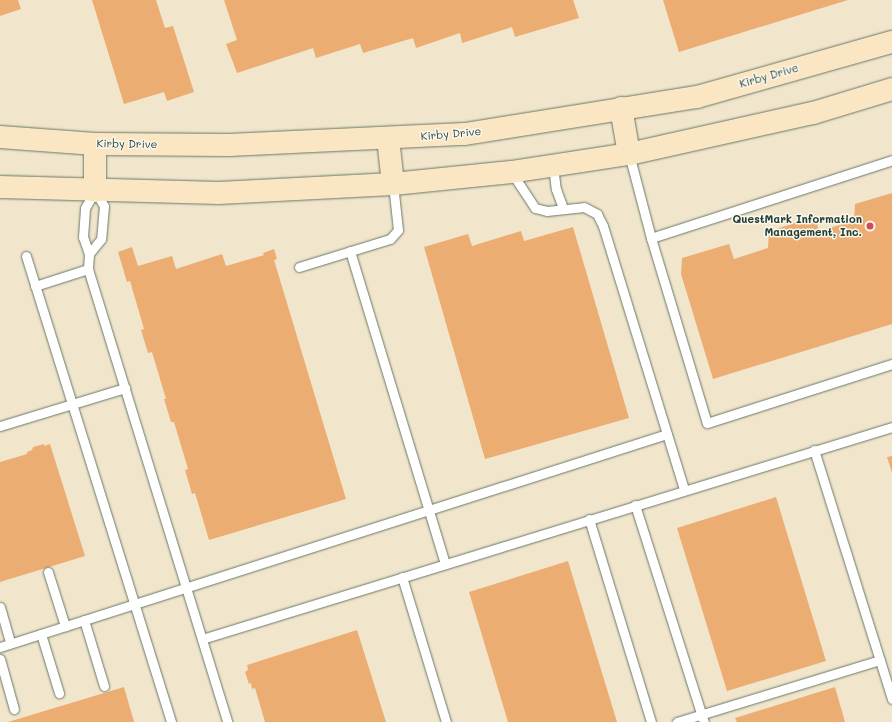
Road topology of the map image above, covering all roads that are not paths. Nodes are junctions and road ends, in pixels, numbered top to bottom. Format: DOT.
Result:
graph roads {
  1 [pos="892,42"];
  2 [pos="892,89"];
  3 [pos="621,108"];
  4 [pos="0,137"];
  5 [pos="388,138"];
  6 [pos="95,144"];
  7 [pos="629,154"];
  8 [pos="892,160"];
  9 [pos="553,166"];
  10 [pos="511,172"];
  11 [pos="393,184"];
  12 [pos="0,187"];
  13 [pos="95,191"];
  14 [pos="563,208"];
  15 [pos="651,238"];
  16 [pos="350,251"];
  17 [pos="89,254"];
  18 [pos="26,256"];
  19 [pos="299,267"];
  20 [pos="88,269"];
  21 [pos="35,286"];
  22 [pos="892,364"];
  23 [pos="125,388"];
  24 [pos="72,403"];
  25 [pos="0,426"];
  26 [pos="892,427"];
  27 [pos="667,434"];
  28 [pos="814,450"];
  29 [pos="684,490"];
  30 [pos="635,505"];
  31 [pos="429,510"];
  32 [pos="589,519"];
  33 [pos="445,564"];
  34 [pos="48,572"];
  35 [pos="402,577"];
  36 [pos="186,587"];
  37 [pos="134,604"];
  38 [pos="0,607"];
  39 [pos="84,620"];
  40 [pos="65,626"];
  41 [pos="41,634"];
  42 [pos="202,639"];
  43 [pos="10,644"];
  44 [pos="0,647"];
  45 [pos="0,659"];
  46 [pos="880,660"];
  47 [pos="104,686"];
  48 [pos="59,693"];
  49 [pos="892,699"];
  50 [pos="14,709"];
  51 [pos="703,718"];
  52 [pos="170,722"];
  53 [pos="227,722"];
  54 [pos="446,722"];
  55 [pos="651,722"];
  56 [pos="677,722"];
  1 -- 3 [label="main road, Kirby Drive"];
  2 -- 7 [label="main road"];
  3 -- 5 [label="main road, Kirby Drive"];
  3 -- 7 [label="main road"];
  4 -- 6 [label="main road, Kirby Drive"];
  5 -- 6 [label="main road, Kirby Drive"];
  5 -- 11 [label="main road"];
  6 -- 13 [label="main road"];
  7 -- 9 [label="main road"];
  7 -- 15 [label="lane"];
  8 -- 15 [label="lane"];
  9 -- 10 [label="main road"];
  9 -- 14 [label="lane"];
  10 -- 11 [label="main road"];
  10 -- 14 [label="lane"];
  11 -- 13 [label="main road"];
  11 -- 16 [label="lane"];
  12 -- 13 [label="main road"];
  13 -- 17 [label="lane"];
  13 -- 17 [label="lane"];
  14 -- 27 [label="lane"];
  15 -- 22 [label="lane"];
  16 -- 19 [label="lane"];
  16 -- 31 [label="lane"];
  17 -- 20 [label="lane"];
  18 -- 21 [label="lane"];
  20 -- 21 [label="lane"];
  20 -- 23 [label="lane"];
  21 -- 24 [label="lane"];
  23 -- 24 [label="lane"];
  23 -- 36 [label="lane"];
  24 -- 25 [label="lane"];
  24 -- 37 [label="lane"];
  26 -- 28 [label="lane"];
  27 -- 29 [label="lane"];
  27 -- 31 [label="lane"];
  28 -- 29 [label="lane"];
  28 -- 46 [label="lane"];
  29 -- 30 [label="lane"];
  30 -- 32 [label="lane"];
  30 -- 51 [label="lane"];
  31 -- 33 [label="lane"];
  31 -- 36 [label="lane"];
  32 -- 33 [label="lane"];
  32 -- 55 [label="lane"];
  33 -- 35 [label="lane"];
  34 -- 40 [label="lane"];
  35 -- 42 [label="lane"];
  35 -- 54 [label="lane"];
  36 -- 37 [label="lane"];
  36 -- 42 [label="lane"];
  37 -- 39 [label="lane"];
  37 -- 52 [label="lane"];
  38 -- 43 [label="lane"];
  39 -- 40 [label="lane"];
  39 -- 47 [label="lane"];
  40 -- 41 [label="lane"];
  41 -- 43 [label="lane"];
  41 -- 48 [label="lane"];
  42 -- 53 [label="lane"];
  43 -- 44 [label="lane"];
  45 -- 50 [label="lane"];
  46 -- 49 [label="lane"];
  46 -- 51 [label="lane"];
  51 -- 56 [label="lane"];
}
